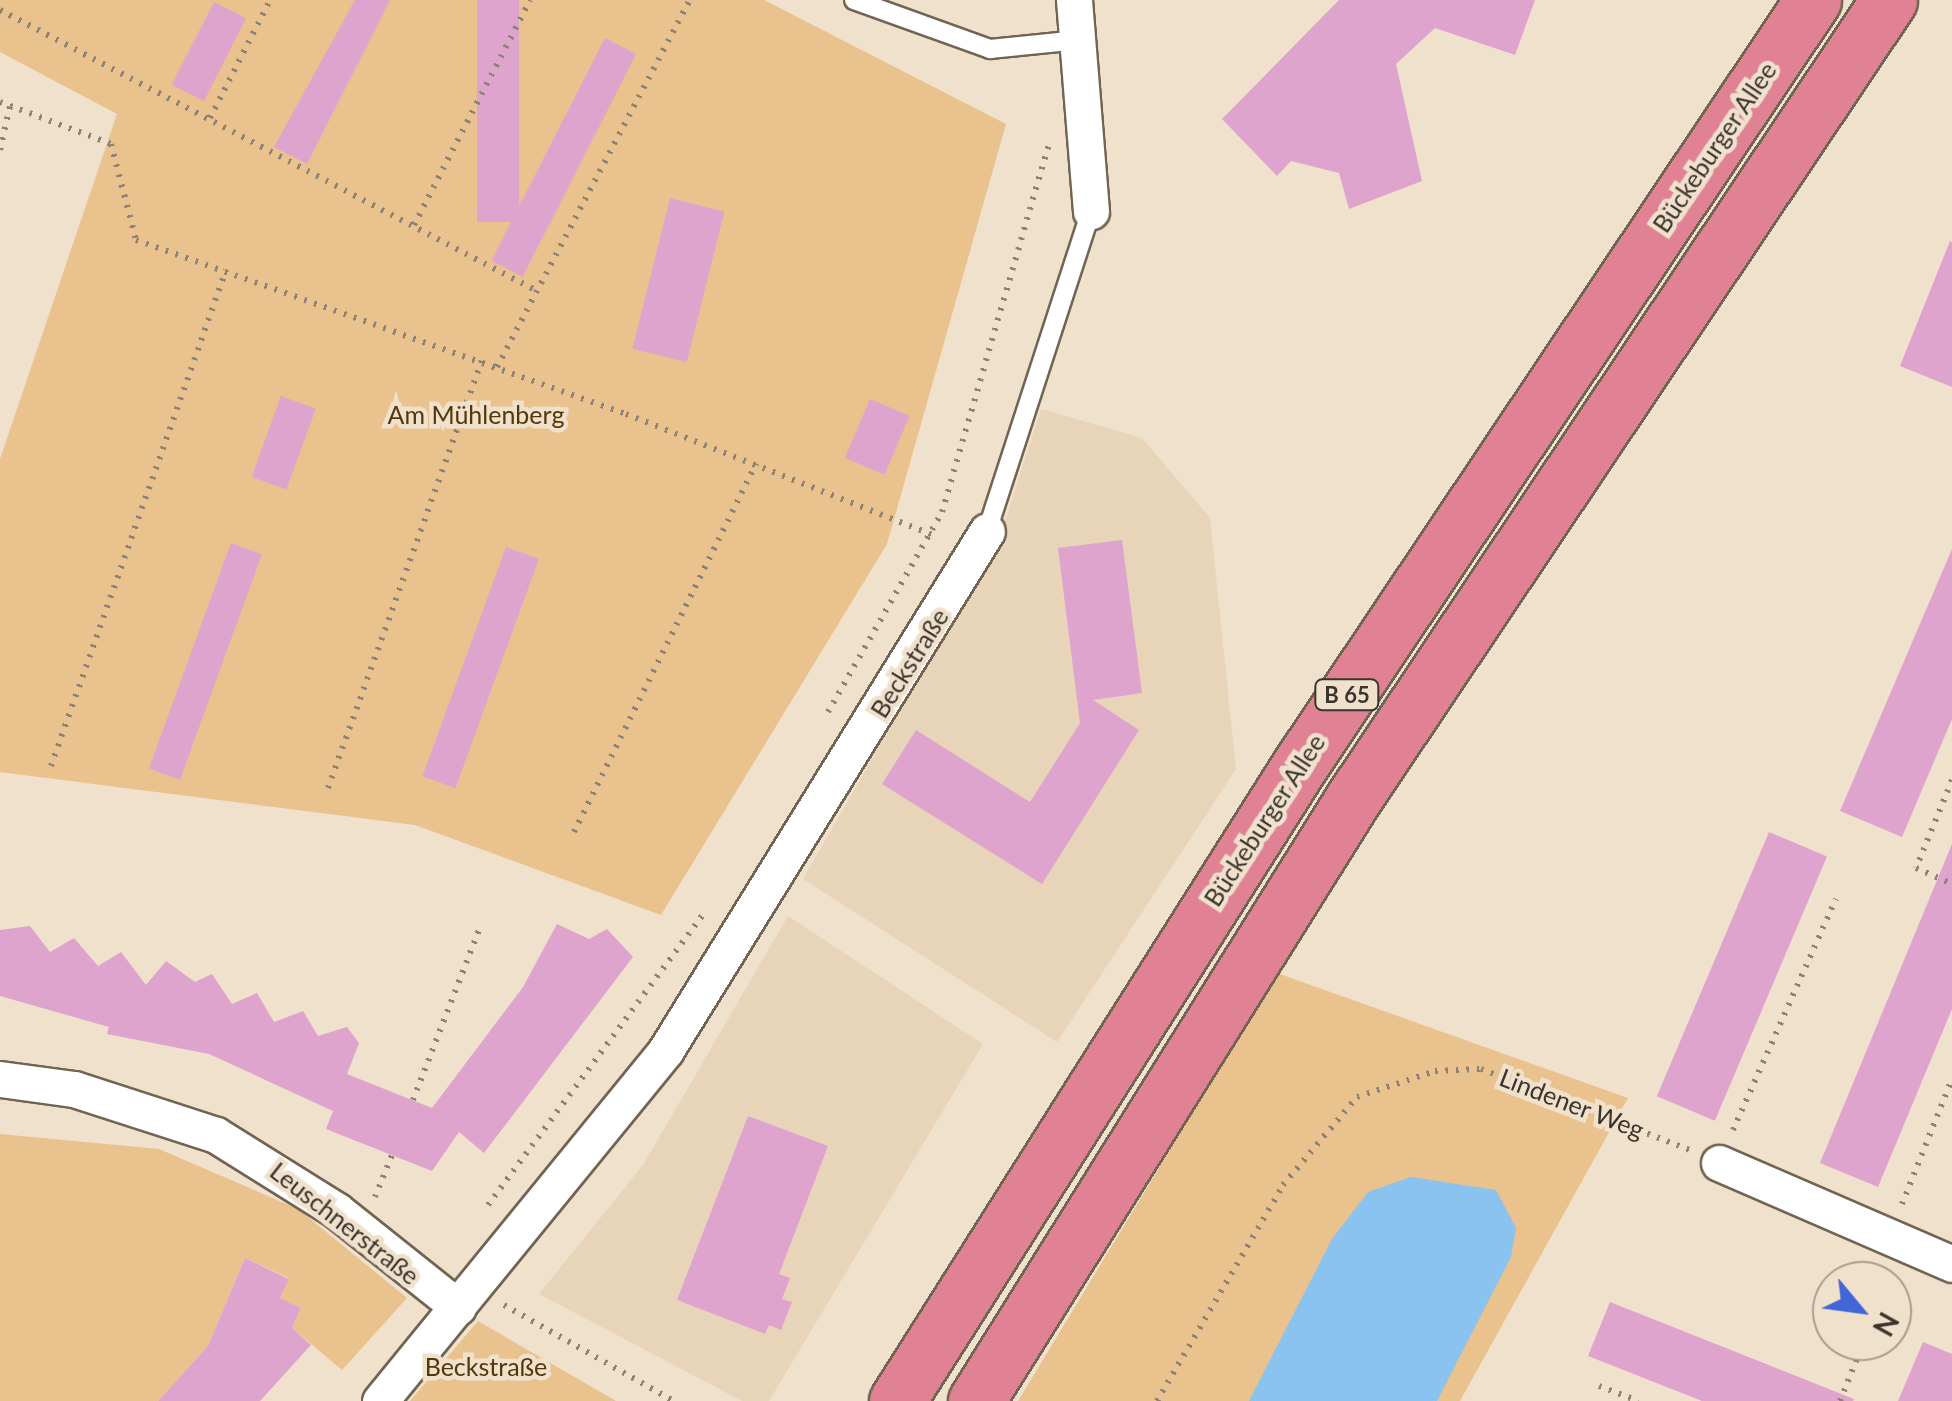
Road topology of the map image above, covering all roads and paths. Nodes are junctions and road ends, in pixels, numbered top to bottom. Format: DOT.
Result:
graph roads {
  1 [pos="11,0"];
  2 [pos="270,0"];
  3 [pos="530,0"];
  4 [pos="690,0"];
  5 [pos="854,0"];
  6 [pos="1074,0"];
  7 [pos="1813,0"];
  8 [pos="1889,0"];
  9 [pos="2,11"];
  10 [pos="1079,40"];
  11 [pos="1085,86"];
  12 [pos="0,102"];
  13 [pos="10,106"];
  14 [pos="210,118"];
  15 [pos="0,150"];
  16 [pos="1091,210"];
  17 [pos="414,224"];
  18 [pos="226,270"];
  19 [pos="537,291"];
  20 [pos="482,361"];
  21 [pos="497,368"];
  22 [pos="756,463"];
  23 [pos="986,531"];
  24 [pos="933,536"];
  25 [pos="822,722"];
  26 [pos="51,766"];
  27 [pos="1952,780"];
  28 [pos="328,788"];
  29 [pos="574,832"];
  30 [pos="1952,884"];
  31 [pos="1836,899"];
  32 [pos="709,905"];
  33 [pos="480,930"];
  34 [pos="1952,1079"];
  35 [pos="0,1080"];
  36 [pos="413,1100"];
  37 [pos="1718,1163"];
  38 [pos="483,1212"];
  39 [pos="1888,1238"];
  40 [pos="1952,1264"];
  41 [pos="458,1307"];
  42 [pos="1856,1361"];
  43 [pos="1599,1386"];
  44 [pos="380,1401"];
  45 [pos="674,1401"];
  46 [pos="897,1401"];
  47 [pos="976,1401"];
  48 [pos="1157,1401"];
  49 [pos="1638,1401"];
  50 [pos="1840,1401"];
  1 -- 9 [label="path"];
  2 -- 14 [label="path"];
  3 -- 17 [label="path"];
  4 -- 19 [label="path"];
  5 -- 10 [label="lane"];
  6 -- 10 [label="street"];
  7 -- 46 [label="highway, Bückeburger Allee / B 65"];
  8 -- 47 [label="highway, B 65"];
  9 -- 14 [label="path"];
  10 -- 11 [label="street"];
  11 -- 16 [label="street"];
  11 -- 24 [label="path"];
  12 -- 13 [label="path"];
  13 -- 15 [label="path"];
  13 -- 18 [label="path"];
  14 -- 17 [label="path"];
  16 -- 23 [label="lane, Beckstraße"];
  17 -- 19 [label="path"];
  18 -- 20 [label="path"];
  18 -- 26 [label="path"];
  19 -- 21 [label="path"];
  20 -- 21 [label="path"];
  20 -- 28 [label="path"];
  21 -- 22 [label="path"];
  22 -- 24 [label="path"];
  22 -- 29 [label="path"];
  23 -- 41 [label="street, Beckstraße"];
  24 -- 25 [label="path"];
  27 -- 30 [label="path"];
  31 -- 37 [label="path"];
  32 -- 38 [label="path"];
  33 -- 36 [label="path"];
  34 -- 39 [label="path"];
  35 -- 41 [label="street, Leuschnerstraße"];
  37 -- 39 [label="street"];
  37 -- 48 [label="path, Lindener Weg"];
  39 -- 40 [label="street"];
  41 -- 44 [label="street, Beckstraße"];
  41 -- 45 [label="path"];
  42 -- 50 [label="path"];
  43 -- 49 [label="path"];
}
